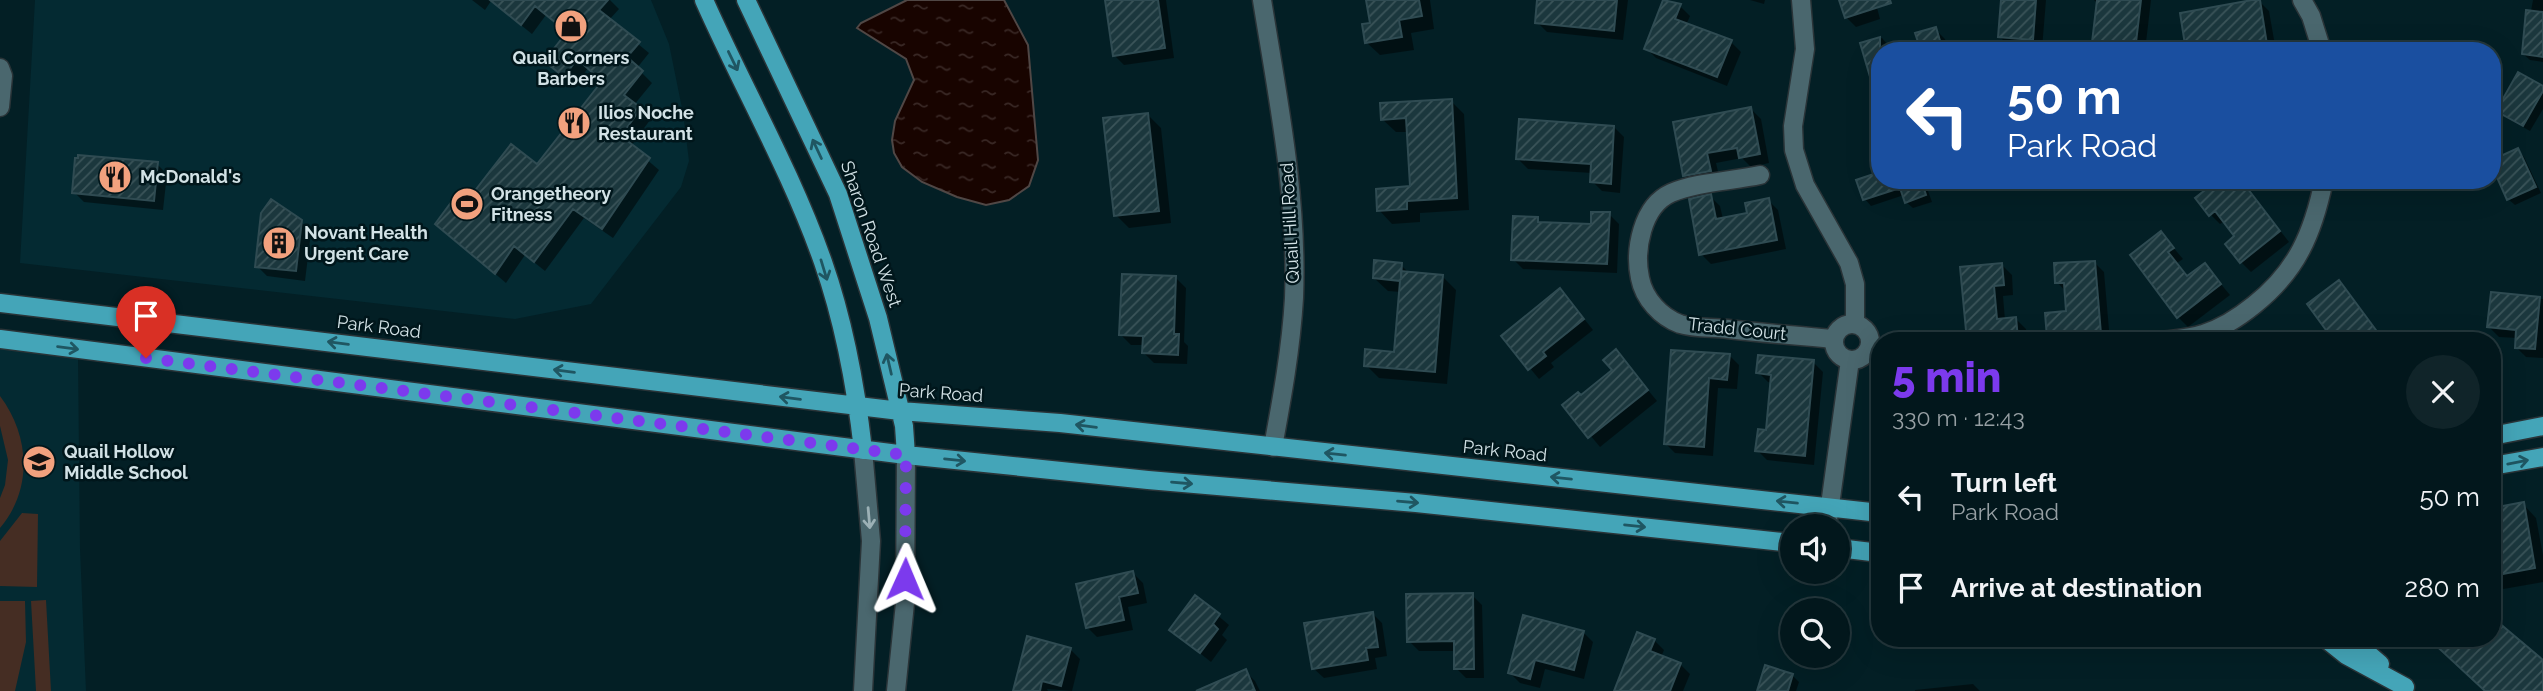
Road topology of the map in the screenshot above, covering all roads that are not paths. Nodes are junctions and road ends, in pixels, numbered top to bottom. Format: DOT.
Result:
graph roads {
  1 [pos="704,0"];
  2 [pos="746,0"];
  3 [pos="1262,0"];
  4 [pos="1801,0"];
  5 [pos="2302,0"];
  6 [pos="2319,42"];
  7 [pos="0,68"];
  8 [pos="0,107"];
  9 [pos="1760,175"];
  10 [pos="2322,189"];
  11 [pos="0,303"];
  12 [pos="1855,324"];
  13 [pos="2208,332"];
  14 [pos="1871,338"];
  15 [pos="1834,339"];
  16 [pos="0,340"];
  17 [pos="1871,350"];
  18 [pos="1850,360"];
  19 [pos="857,406"];
  20 [pos="900,411"];
  21 [pos="2543,426"];
  22 [pos="2501,434"];
  23 [pos="1273,447"];
  24 [pos="863,450"];
  25 [pos="906,455"];
  26 [pos="2543,457"];
  27 [pos="2501,464"];
  28 [pos="1830,506"];
  29 [pos="1871,512"];
  30 [pos="1829,514"];
  31 [pos="1780,542"];
  32 [pos="1850,549"];
  33 [pos="1871,552"];
  34 [pos="2337,647"];
  35 [pos="2360,647"];
  36 [pos="2408,689"];
  37 [pos="863,691"];
  38 [pos="896,691"];
  1 -- 19 [label="main road, one-way"];
  20 -- 2 [label="main road, Sharon Road West, one-way"];
  3 -- 23 [label="street, Quail Hill Road"];
  4 -- 12 [label="street"];
  5 -- 6 [label="street"];
  7 -- 8 [label="street"];
  9 -- 15 [label="street, Tradd Court"];
  10 -- 13 [label="street"];
  19 -- 11 [label="main road, Park Road, one-way"];
  12 -- 14 [label="street"];
  12 -- 15 [label="street"];
  15 -- 18 [label="street"];
  16 -- 24 [label="main road, one-way"];
  17 -- 18 [label="street"];
  18 -- 28 [label="street"];
  19 -- 20 [label="main road, Park Road"];
  19 -- 24 [label="main road"];
  23 -- 20 [label="main road, Park Road, one-way"];
  20 -- 25 [label="main road, Sharon Road West"];
  21 -- 22 [label="main road"];
  28 -- 23 [label="main road, Park Road, one-way"];
  24 -- 25 [label="main road"];
  24 -- 37 [label="street, one-way"];
  25 -- 31 [label="main road, one-way"];
  25 -- 38 [label="street"];
  27 -- 26 [label="main road, one-way"];
  28 -- 29 [label="main road, Park Road"];
  28 -- 30 [label="street"];
  32 -- 33 [label="main road"];
  34 -- 36 [label="main road"];
  35 -- 36 [label="main road"];
}
